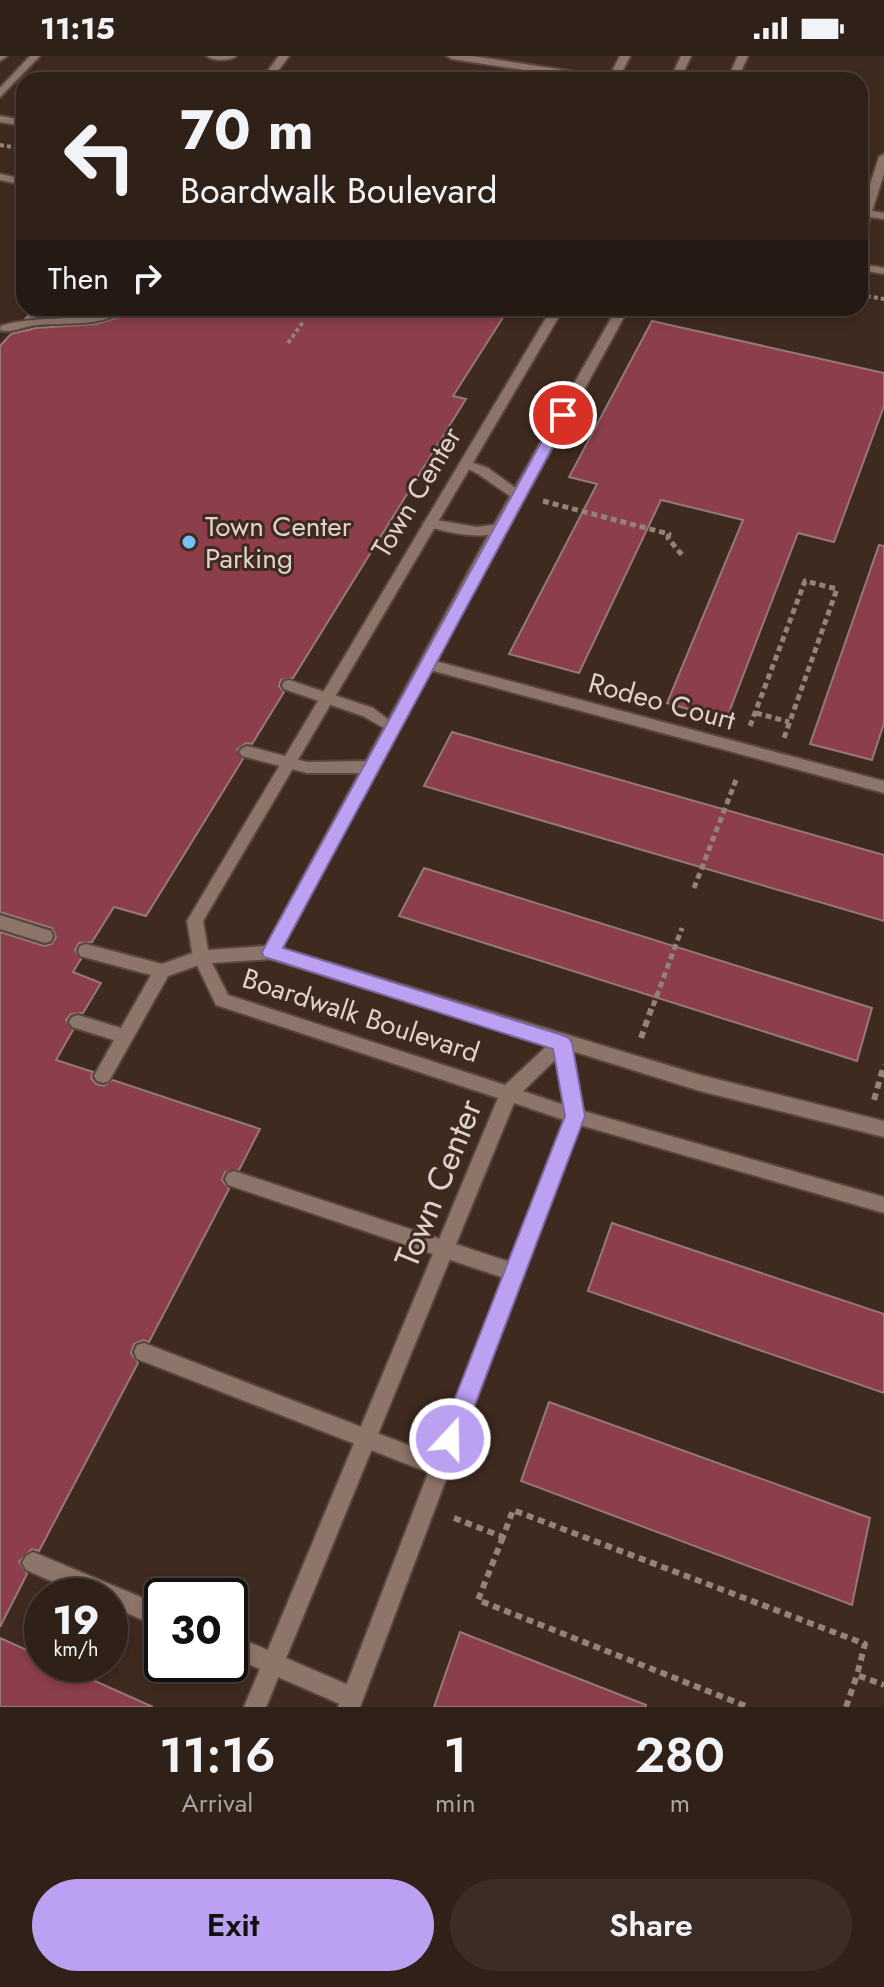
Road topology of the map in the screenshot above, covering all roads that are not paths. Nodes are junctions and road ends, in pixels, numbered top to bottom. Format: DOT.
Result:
graph roads {
  1 [pos="35,56"];
  2 [pos="212,56"];
  3 [pos="231,56"];
  4 [pos="452,56"];
  5 [pos="20,72"];
  6 [pos="558,72"];
  7 [pos="16,77"];
  8 [pos="0,94"];
  9 [pos="884,157"];
  10 [pos="868,207"];
  11 [pos="97,316"];
  12 [pos="553,316"];
  13 [pos="619,316"];
  14 [pos="5,329"];
  15 [pos="465,464"];
  16 [pos="518,495"];
  17 [pos="430,523"];
  18 [pos="499,528"];
  19 [pos="426,664"];
  20 [pos="289,685"];
  21 [pos="326,697"];
  22 [pos="391,727"];
  23 [pos="247,752"];
  24 [pos="285,765"];
  25 [pos="369,767"];
  26 [pos="884,787"];
  27 [pos="0,922"];
  28 [pos="45,936"];
  29 [pos="86,951"];
  30 [pos="271,952"];
  31 [pos="201,957"];
  32 [pos="162,971"];
  33 [pos="78,1022"];
  34 [pos="126,1037"];
  35 [pos="562,1043"];
  36 [pos="103,1076"];
  37 [pos="509,1093"];
  38 [pos="575,1116"];
  39 [pos="884,1129"];
  40 [pos="234,1179"];
  41 [pos="884,1205"];
  42 [pos="445,1248"];
  43 [pos="513,1272"];
  44 [pos="144,1352"];
  45 [pos="368,1440"];
  46 [pos="440,1467"];
  47 [pos="33,1563"];
  48 [pos="144,1609"];
  49 [pos="248,1653"];
  50 [pos="273,1663"];
  51 [pos="350,1702"];
  52 [pos="255,1707"];
  1 -- 5 [label="street"];
  2 -- 3 [label="street"];
  4 -- 6 [label="street"];
  7 -- 8 [label="street"];
  9 -- 10 [label="street"];
  11 -- 14 [label="street"];
  12 -- 15 [label="street, Town Center"];
  13 -- 16 [label="street"];
  15 -- 16 [label="street"];
  15 -- 17 [label="street, Town Center"];
  16 -- 18 [label="street"];
  17 -- 18 [label="street"];
  17 -- 21 [label="street, Town Center"];
  18 -- 19 [label="street"];
  19 -- 22 [label="street"];
  19 -- 26 [label="street, Rodeo Court"];
  20 -- 21 [label="street"];
  21 -- 22 [label="street"];
  21 -- 24 [label="street, Town Center"];
  22 -- 25 [label="street"];
  23 -- 24 [label="street"];
  24 -- 25 [label="street"];
  24 -- 31 [label="street, Town Center"];
  25 -- 30 [label="street"];
  27 -- 28 [label="street"];
  29 -- 32 [label="street"];
  30 -- 31 [label="street, Boardwalk Boulevard"];
  30 -- 35 [label="street, Boardwalk Boulevard"];
  31 -- 32 [label="street"];
  31 -- 37 [label="street, Boardwalk Boulevard"];
  32 -- 34 [label="street"];
  33 -- 34 [label="street"];
  34 -- 36 [label="street"];
  35 -- 37 [label="street, Town Center"];
  35 -- 38 [label="street"];
  35 -- 39 [label="street, Boardwalk Boulevard"];
  37 -- 38 [label="street, Boardwalk Boulevard"];
  37 -- 42 [label="street, Town Center"];
  38 -- 41 [label="street, Boardwalk Boulevard"];
  38 -- 43 [label="street"];
  40 -- 42 [label="street"];
  42 -- 43 [label="street"];
  42 -- 45 [label="street, Town Center"];
  43 -- 46 [label="street"];
  44 -- 45 [label="street"];
  45 -- 46 [label="street"];
  45 -- 50 [label="street, Town Center"];
  46 -- 51 [label="street"];
  47 -- 48 [label="street"];
  49 -- 50 [label="street"];
  50 -- 51 [label="street"];
  50 -- 52 [label="street, Town Center"];
}
